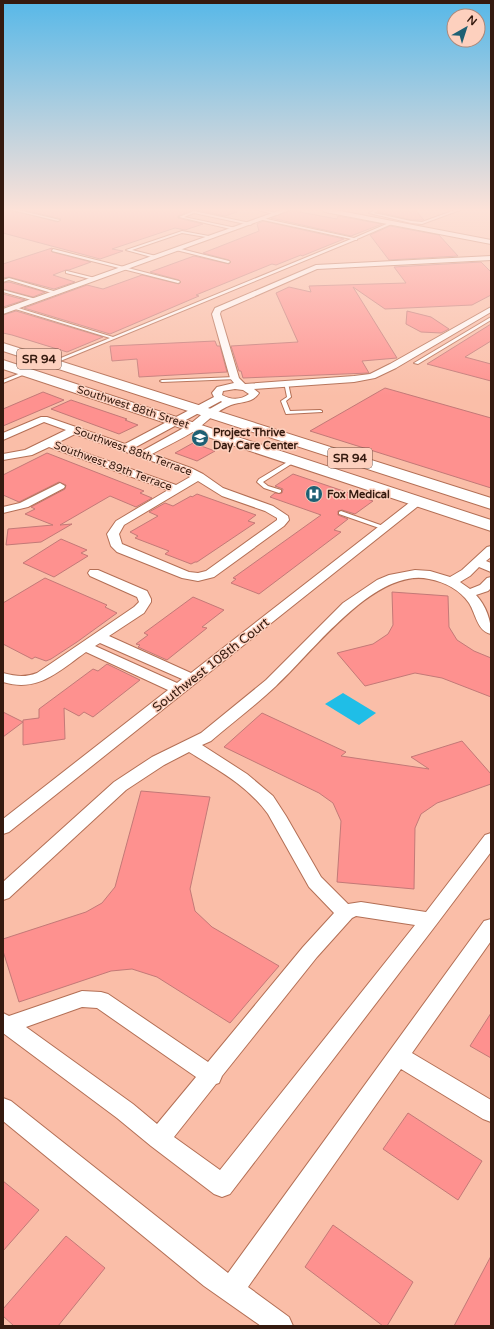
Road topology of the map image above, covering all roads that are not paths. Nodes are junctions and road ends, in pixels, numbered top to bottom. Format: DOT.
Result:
graph roads {
  1 [pos="67,272"];
  2 [pos="114,272"];
  3 [pos="136,272"];
  4 [pos="275,272"];
  5 [pos="304,272"];
  6 [pos="94,279"];
  7 [pos="3,282"];
  8 [pos="178,282"];
  9 [pos="3,291"];
  10 [pos="56,293"];
  11 [pos="35,300"];
  12 [pos="14,308"];
  13 [pos="491,309"];
  14 [pos="3,312"];
  15 [pos="491,318"];
  16 [pos="485,322"];
  17 [pos="491,324"];
  18 [pos="114,338"];
  19 [pos="3,347"];
  20 [pos="53,363"];
  21 [pos="416,363"];
  22 [pos="3,364"];
  23 [pos="28,372"];
  24 [pos="235,378"];
  25 [pos="162,381"];
  26 [pos="3,382"];
  27 [pos="286,383"];
  28 [pos="243,387"];
  29 [pos="220,398"];
  30 [pos="231,401"];
  31 [pos="204,411"];
  32 [pos="320,411"];
  33 [pos="177,421"];
  34 [pos="193,427"];
  35 [pos="75,430"];
  36 [pos="3,437"];
  37 [pos="147,437"];
  38 [pos="49,443"];
  39 [pos="163,444"];
  40 [pos="126,448"];
  41 [pos="144,454"];
  42 [pos="3,457"];
  43 [pos="294,460"];
  44 [pos="199,476"];
  45 [pos="60,486"];
  46 [pos="177,489"];
  47 [pos="279,491"];
  48 [pos="418,501"];
  49 [pos="491,504"];
  50 [pos="3,510"];
  51 [pos="341,513"];
  52 [pos="487,524"];
  53 [pos="384,528"];
  54 [pos="491,550"];
  55 [pos="478,562"];
  56 [pos="491,568"];
  57 [pos="94,573"];
  58 [pos="491,581"];
  59 [pos="451,582"];
  60 [pos="467,594"];
  61 [pos="491,630"];
  62 [pos="99,637"];
  63 [pos="86,647"];
  64 [pos="156,662"];
  65 [pos="142,672"];
  66 [pos="4,678"];
  67 [pos="193,679"];
  68 [pos="180,690"];
  69 [pos="190,745"];
  70 [pos="3,828"];
  71 [pos="491,839"];
  72 [pos="3,893"];
  73 [pos="346,913"];
  74 [pos="430,920"];
  75 [pos="491,926"];
  76 [pos="5,1023"];
  77 [pos="398,1056"];
  78 [pos="212,1076"];
  79 [pos="3,1108"];
  80 [pos="491,1112"];
  81 [pos="159,1139"];
  82 [pos="232,1290"];
  83 [pos="280,1326"];
  1 -- 6 [label="lane"];
  2 -- 6 [label="street"];
  3 -- 8 [label="lane"];
  4 -- 18 [label="lane"];
  5 -- 24 [label="street"];
  6 -- 10 [label="street"];
  7 -- 10 [label="lane"];
  9 -- 11 [label="lane"];
  10 -- 11 [label="street"];
  11 -- 12 [label="street"];
  12 -- 14 [label="street"];
  12 -- 18 [label="lane"];
  13 -- 27 [label="street"];
  15 -- 16 [label="lane"];
  16 -- 17 [label="lane"];
  16 -- 21 [label="lane"];
  18 -- 20 [label="lane"];
  19 -- 20 [label="main road, Southwest 88th Street / SR 94"];
  20 -- 31 [label="main road, Southwest 88th Street / SR 94"];
  22 -- 23 [label="main road, Southwest 88th Street / SR 94"];
  23 -- 26 [label="lane"];
  23 -- 33 [label="main road, Southwest 88th Street / SR 94"];
  24 -- 25 [label="lane"];
  24 -- 28 [label="street"];
  27 -- 28 [label="street"];
  27 -- 32 [label="lane"];
  28 -- 29 [label="street"];
  28 -- 30 [label="street"];
  29 -- 30 [label="street"];
  29 -- 31 [label="street"];
  30 -- 31 [label="street"];
  31 -- 33 [label="street"];
  31 -- 34 [label="street"];
  31 -- 49 [label="main road, Southwest 88th Street / SR 94"];
  33 -- 34 [label="main road, Southwest 88th Street / SR 94"];
  33 -- 37 [label="street"];
  34 -- 39 [label="street"];
  34 -- 43 [label="main road, Southwest 88th Street / SR 94"];
  35 -- 36 [label="street, Southwest 88th Terrace"];
  35 -- 38 [label="street"];
  35 -- 40 [label="street, Southwest 88th Terrace"];
  37 -- 39 [label="street"];
  37 -- 40 [label="street"];
  38 -- 42 [label="street"];
  38 -- 46 [label="street, Southwest 89th Terrace"];
  39 -- 41 [label="street"];
  40 -- 41 [label="street, Southwest 88th Terrace"];
  41 -- 44 [label="street, Southwest 88th Terrace"];
  43 -- 47 [label="lane"];
  43 -- 48 [label="main road, Southwest 88th Street / SR 94"];
  44 -- 46 [label="street"];
  44 -- 46 [label="street, Southwest 88th Terrace"];
  45 -- 50 [label="street"];
  48 -- 52 [label="main road, Southwest 88th Street / SR 94"];
  48 -- 53 [label="street, Southwest 108th Court"];
  51 -- 53 [label="lane"];
  53 -- 67 [label="street, Southwest 108th Court"];
  54 -- 55 [label="street"];
  55 -- 56 [label="street"];
  55 -- 59 [label="street"];
  57 -- 62 [label="street"];
  58 -- 60 [label="street"];
  59 -- 60 [label="street"];
  59 -- 69 [label="street"];
  60 -- 61 [label="street"];
  62 -- 63 [label="street"];
  62 -- 64 [label="street"];
  63 -- 65 [label="street"];
  63 -- 66 [label="street"];
  64 -- 65 [label="street"];
  64 -- 67 [label="street"];
  65 -- 68 [label="street"];
  67 -- 68 [label="street, Southwest 108th Court"];
  68 -- 70 [label="street, Southwest 108th Court"];
  69 -- 72 [label="street"];
  69 -- 73 [label="street"];
  71 -- 74 [label="street"];
  73 -- 74 [label="street"];
  73 -- 78 [label="street"];
  74 -- 81 [label="street"];
  75 -- 77 [label="street"];
  76 -- 78 [label="street"];
  76 -- 81 [label="street"];
  77 -- 80 [label="street"];
  77 -- 82 [label="street"];
  78 -- 81 [label="street"];
  79 -- 82 [label="street"];
  82 -- 83 [label="street"];
}
